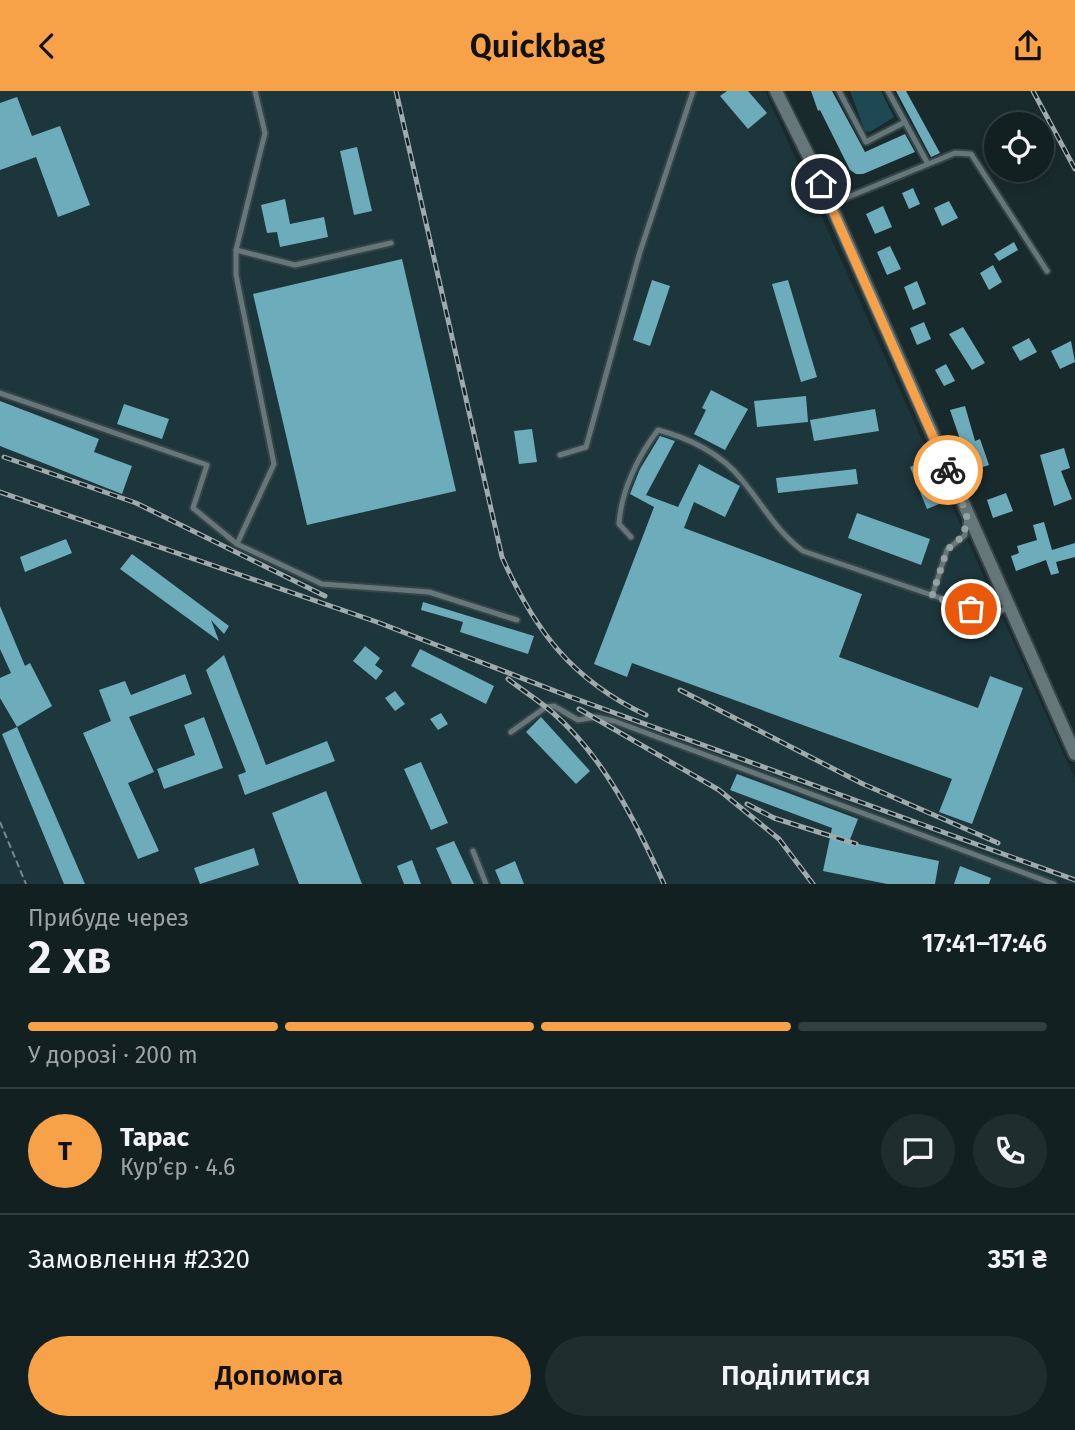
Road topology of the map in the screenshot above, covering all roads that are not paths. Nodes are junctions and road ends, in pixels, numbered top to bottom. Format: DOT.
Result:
graph roads {
  1 [pos="255,91"];
  2 [pos="693,91"];
  3 [pos="776,91"];
  4 [pos="839,91"];
  5 [pos="888,91"];
  6 [pos="905,122"];
  7 [pos="928,164"];
  8 [pos="831,204"];
  9 [pos="391,243"];
  10 [pos="236,250"];
  11 [pos="1047,271"];
  12 [pos="0,393"];
  13 [pos="560,455"];
  14 [pos="967,514"];
  15 [pos="631,537"];
  16 [pos="237,544"];
  17 [pos="932,596"];
  18 [pos="1010,608"];
  19 [pos="517,620"];
  20 [pos="511,732"];
  21 [pos="1075,754"];
  22 [pos="473,851"];
  23 [pos="486,884"];
  24 [pos="1054,884"];
  1 -- 10 [label="lane"];
  2 -- 13 [label="lane"];
  3 -- 8 [label="street"];
  4 -- 6 [label="lane"];
  5 -- 6 [label="lane"];
  6 -- 7 [label="lane"];
  7 -- 8 [label="lane"];
  7 -- 11 [label="lane"];
  8 -- 14 [label="street"];
  9 -- 10 [label="lane"];
  10 -- 16 [label="lane"];
  12 -- 16 [label="lane"];
  14 -- 17 [label="lane"];
  14 -- 18 [label="street"];
  15 -- 17 [label="lane"];
  16 -- 19 [label="lane"];
  17 -- 18 [label="lane"];
  18 -- 21 [label="street"];
  20 -- 24 [label="lane"];
  22 -- 23 [label="lane"];
}
